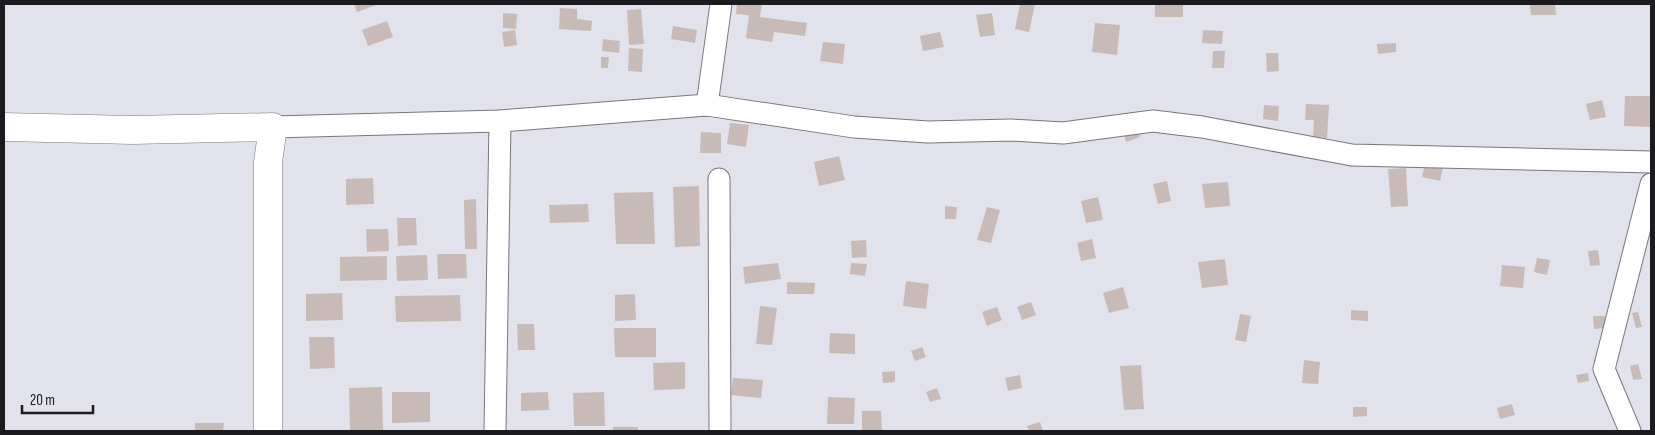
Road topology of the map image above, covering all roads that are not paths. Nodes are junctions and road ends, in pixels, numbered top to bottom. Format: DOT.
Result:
graph roads {
  1 [pos="721,4"];
  2 [pos="707,105"];
  3 [pos="500,121"];
  4 [pos="273,126"];
  5 [pos="4,127"];
  6 [pos="1651,162"];
  7 [pos="719,179"];
  8 [pos="1650,193"];
  9 [pos="268,431"];
  10 [pos="495,431"];
  11 [pos="720,431"];
  12 [pos="1630,431"];
  1 -- 2 [label="street"];
  2 -- 3 [label="street"];
  2 -- 6 [label="street"];
  3 -- 4 [label="street"];
  3 -- 10 [label="street"];
  4 -- 5 [label="street"];
  4 -- 9 [label="street"];
  7 -- 11 [label="street"];
  8 -- 12 [label="street"];
}
